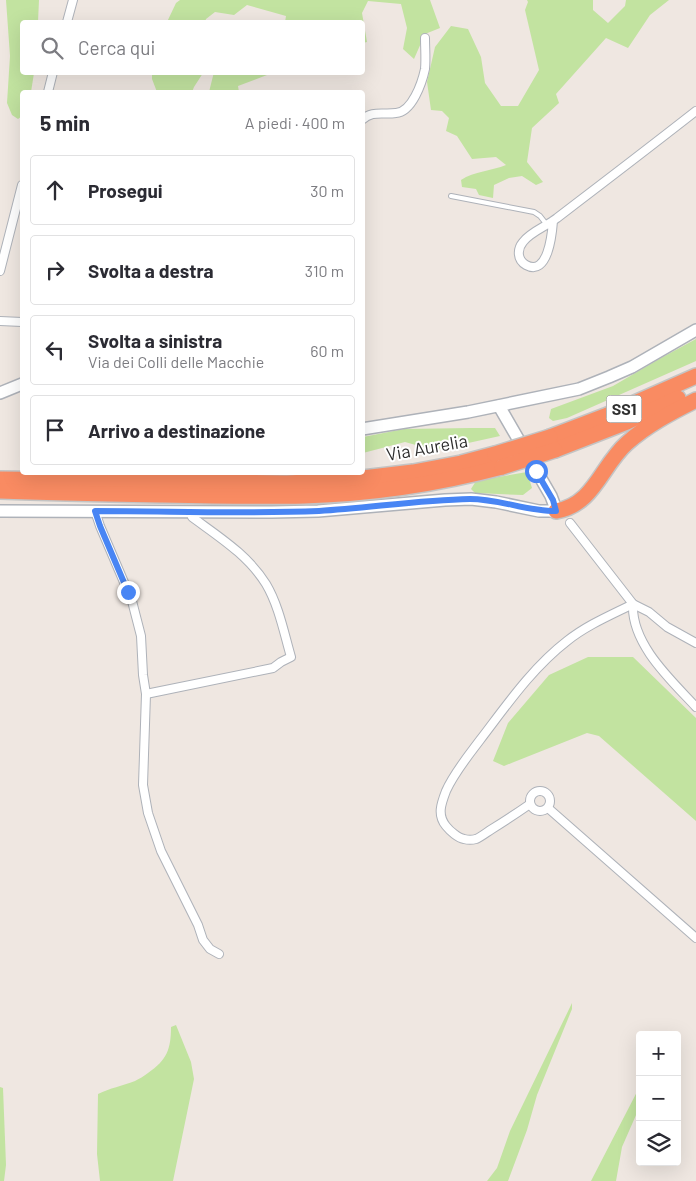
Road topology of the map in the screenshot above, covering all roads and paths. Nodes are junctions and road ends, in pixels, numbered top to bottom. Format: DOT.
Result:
graph roads {
  1 [pos="73,0"];
  2 [pos="68,20"];
  3 [pos="425,38"];
  4 [pos="52,75"];
  5 [pos="48,90"];
  6 [pos="696,111"];
  7 [pos="365,118"];
  8 [pos="20,193"];
  9 [pos="451,196"];
  10 [pos="550,223"];
  11 [pos="0,271"];
  12 [pos="0,322"];
  13 [pos="20,322"];
  14 [pos="696,330"];
  15 [pos="696,376"];
  16 [pos="20,385"];
  17 [pos="696,390"];
  18 [pos="0,393"];
  19 [pos="20,394"];
  20 [pos="696,400"];
  21 [pos="499,406"];
  22 [pos="365,428"];
  23 [pos="553,443"];
  24 [pos="499,460"];
  25 [pos="365,470"];
  26 [pos="413,472"];
  27 [pos="0,478"];
  28 [pos="0,491"];
  29 [pos="0,510"];
  30 [pos="95,511"];
  31 [pos="190,511"];
  32 [pos="556,511"];
  33 [pos="570,524"];
  34 [pos="633,604"];
  35 [pos="696,643"];
  36 [pos="146,694"];
  37 [pos="696,707"];
  38 [pos="530,804"];
  39 [pos="548,808"];
  40 [pos="696,938"];
  41 [pos="219,954"];
  1 -- 2 [label="street"];
  3 -- 7 [label="street"];
  4 -- 5 [label="street"];
  6 -- 10 [label="street"];
  8 -- 11 [label="street"];
  9 -- 10 [label="lane"];
  10 -- 10 [label="street"];
  12 -- 13 [label="street"];
  14 -- 21 [label="street"];
  15 -- 23 [label="highway, Via Aurelia / SS1"];
  16 -- 18 [label="street"];
  17 -- 23 [label="highway, Via Aurelia / SS1"];
  18 -- 19 [label="street"];
  20 -- 32 [label="highway"];
  21 -- 22 [label="street"];
  21 -- 32 [label="street"];
  23 -- 24 [label="highway, Via Aurelia / SS1, bridge"];
  24 -- 26 [label="highway, Via Aurelia / SS1"];
  24 -- 28 [label="highway, Via Aurelia / SS1"];
  25 -- 26 [label="highway"];
  26 -- 27 [label="highway, Via Aurelia / SS1"];
  29 -- 30 [label="street"];
  30 -- 31 [label="street"];
  30 -- 36 [label="street"];
  31 -- 32 [label="street"];
  31 -- 36 [label="street"];
  33 -- 34 [label="street"];
  34 -- 35 [label="street"];
  34 -- 37 [label="street"];
  34 -- 38 [label="street"];
  36 -- 41 [label="street"];
  38 -- 39 [label="street"];
  38 -- 39 [label="street"];
  39 -- 40 [label="street"];
}
